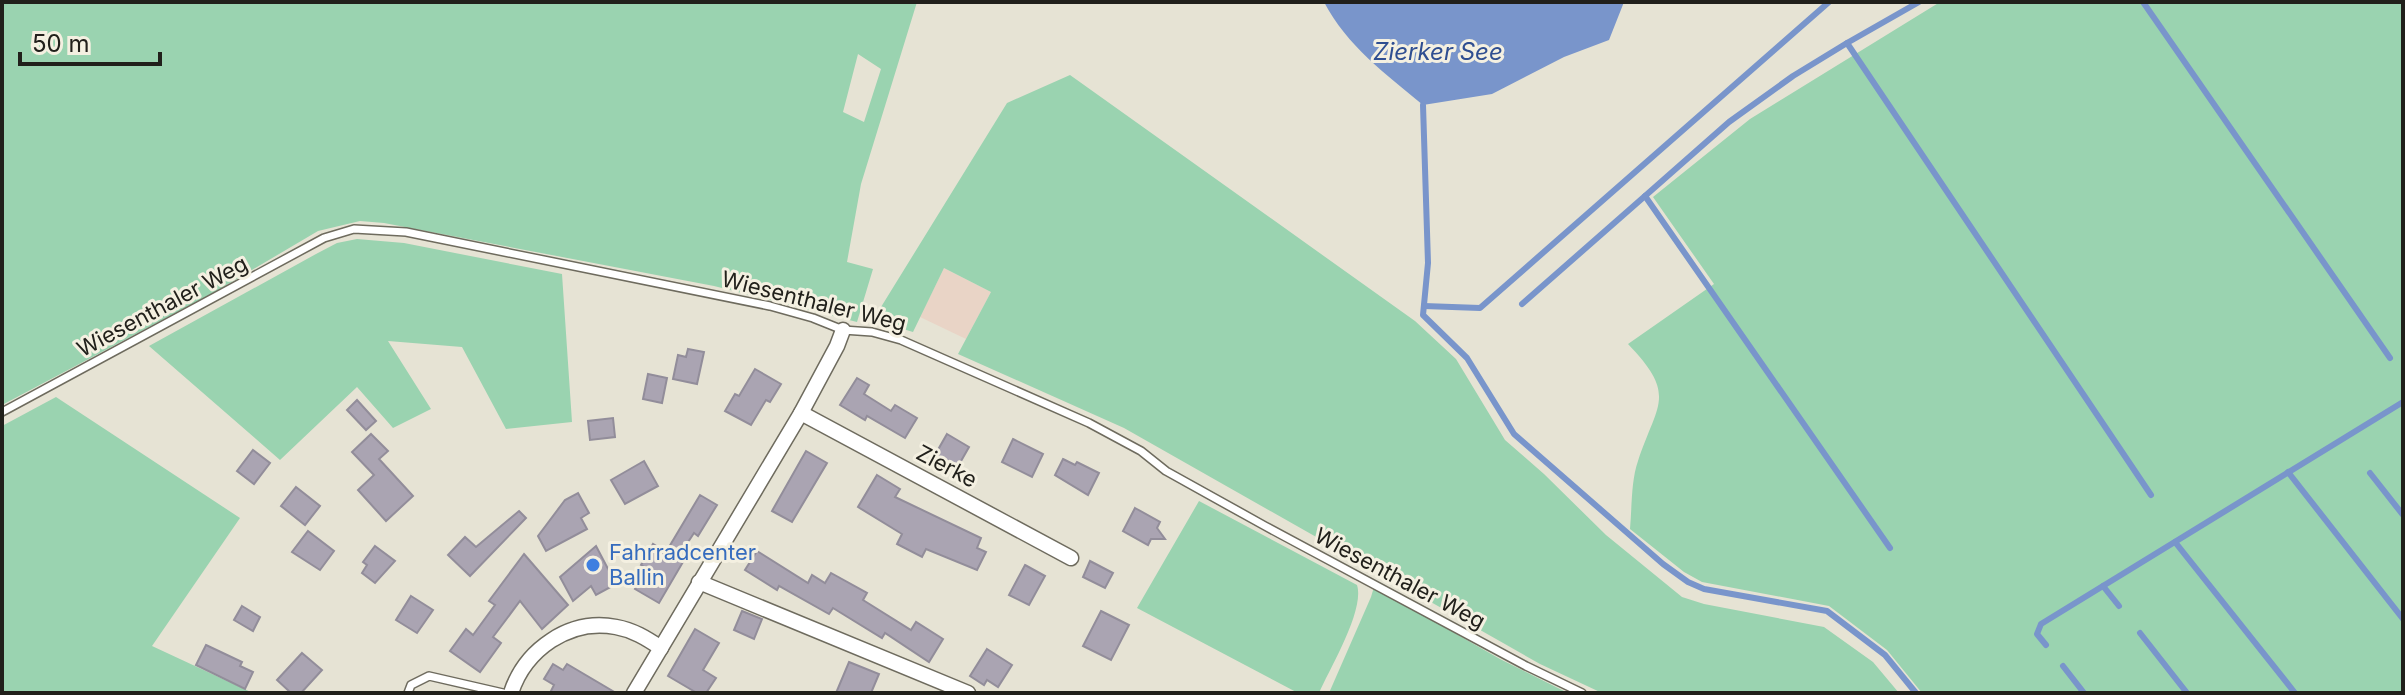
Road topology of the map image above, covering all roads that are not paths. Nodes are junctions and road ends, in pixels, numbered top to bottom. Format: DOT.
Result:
graph roads {
  1 [pos="843,330"];
  2 [pos="2,412"];
  3 [pos="801,413"];
  4 [pos="1071,558"];
  5 [pos="699,582"];
  6 [pos="661,648"];
  7 [pos="408,693"];
  8 [pos="503,693"];
  9 [pos="511,693"];
  10 [pos="634,693"];
  11 [pos="968,693"];
  12 [pos="1582,693"];
  1 -- 2 [label="lane, Wiesenthaler Weg"];
  1 -- 3 [label="street"];
  1 -- 12 [label="lane, Wiesenthaler Weg"];
  3 -- 4 [label="street, Zierke"];
  3 -- 5 [label="street"];
  5 -- 6 [label="street"];
  5 -- 11 [label="street"];
  6 -- 9 [label="street"];
  6 -- 10 [label="street"];
  7 -- 8 [label="lane"];
}
